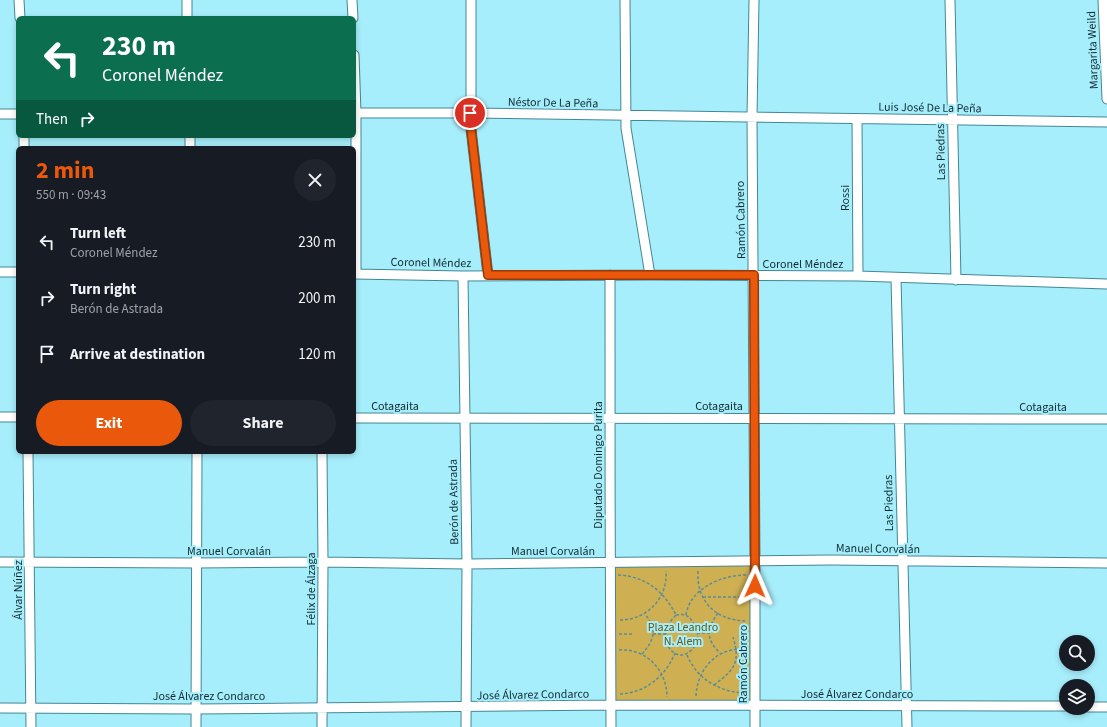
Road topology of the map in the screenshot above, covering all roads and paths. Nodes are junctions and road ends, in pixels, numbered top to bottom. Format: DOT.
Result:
graph roads {
  1 [pos="19,0"];
  2 [pos="187,0"];
  3 [pos="352,0"];
  4 [pos="471,0"];
  5 [pos="625,0"];
  6 [pos="754,0"];
  7 [pos="950,0"];
  8 [pos="1103,0"];
  9 [pos="20,16"];
  10 [pos="187,16"];
  11 [pos="353,16"];
  12 [pos="1107,99"];
  13 [pos="356,113"];
  14 [pos="470,113"];
  15 [pos="0,114"];
  16 [pos="16,114"];
  17 [pos="626,116"];
  18 [pos="752,117"];
  19 [pos="857,119"];
  20 [pos="952,120"];
  21 [pos="1107,122"];
  22 [pos="0,272"];
  23 [pos="16,272"];
  24 [pos="356,274"];
  25 [pos="488,275"];
  26 [pos="610,275"];
  27 [pos="650,275"];
  28 [pos="754,275"];
  29 [pos="463,276"];
  30 [pos="858,276"];
  31 [pos="896,278"];
  32 [pos="956,280"];
  33 [pos="1107,284"];
  34 [pos="16,417"];
  35 [pos="0,418"];
  36 [pos="356,418"];
  37 [pos="609,418"];
  38 [pos="754,418"];
  39 [pos="900,418"];
  40 [pos="465,419"];
  41 [pos="1107,419"];
  42 [pos="28,454"];
  43 [pos="197,454"];
  44 [pos="322,454"];
  45 [pos="665,561"];
  46 [pos="903,561"];
  47 [pos="0,562"];
  48 [pos="30,562"];
  49 [pos="323,562"];
  50 [pos="700,562"];
  51 [pos="756,562"];
  52 [pos="196,563"];
  53 [pos="611,563"];
  54 [pos="1107,563"];
  55 [pos="467,564"];
  56 [pos="755,574"];
  57 [pos="611,577"];
  58 [pos="700,592"];
  59 [pos="662,594"];
  60 [pos="703,597"];
  61 [pos="755,597"];
  62 [pos="718,613"];
  63 [pos="644,614"];
  64 [pos="676,615"];
  65 [pos="686,615"];
  66 [pos="611,618"];
  67 [pos="755,621"];
  68 [pos="611,633"];
  69 [pos="697,633"];
  70 [pos="709,633"];
  71 [pos="632,634"];
  72 [pos="653,634"];
  73 [pos="665,634"];
  74 [pos="733,637"];
  75 [pos="737,649"];
  76 [pos="611,651"];
  77 [pos="755,651"];
  78 [pos="675,653"];
  79 [pos="642,654"];
  80 [pos="687,654"];
  81 [pos="720,654"];
  82 [pos="662,674"];
  83 [pos="700,676"];
  84 [pos="714,685"];
  85 [pos="755,691"];
  86 [pos="611,693"];
  87 [pos="698,705"];
  88 [pos="906,705"];
  89 [pos="611,706"];
  90 [pos="664,706"];
  91 [pos="1059,706"];
  92 [pos="1095,706"];
  93 [pos="322,707"];
  94 [pos="755,707"];
  95 [pos="1107,707"];
  96 [pos="0,708"];
  97 [pos="31,708"];
  98 [pos="466,708"];
  99 [pos="196,709"];
  100 [pos="31,727"];
  101 [pos="196,727"];
  102 [pos="322,727"];
  103 [pos="466,727"];
  104 [pos="611,727"];
  105 [pos="755,727"];
  106 [pos="907,727"];
  1 -- 9 [label="street"];
  2 -- 10 [label="street"];
  3 -- 11 [label="street"];
  4 -- 14 [label="street"];
  5 -- 17 [label="street"];
  6 -- 18 [label="street, Ramón Cabrero"];
  7 -- 20 [label="street, Las Piedras"];
  8 -- 12 [label="street, Margarita Weild"];
  13 -- 14 [label="street, Néstor De La Peña"];
  14 -- 17 [label="street, Néstor De La Peña"];
  14 -- 25 [label="street"];
  15 -- 16 [label="street"];
  17 -- 18 [label="street, Néstor De La Peña"];
  17 -- 27 [label="street"];
  18 -- 19 [label="street, Luis José De La Peña"];
  18 -- 28 [label="street, Ramón Cabrero"];
  19 -- 20 [label="street, Luis José De La Peña"];
  19 -- 30 [label="street, Rossi"];
  20 -- 21 [label="street, Luis José De La Peña"];
  20 -- 32 [label="street, Las Piedras"];
  22 -- 23 [label="street"];
  24 -- 29 [label="street, Coronel Méndez"];
  25 -- 26 [label="street, Coronel Méndez"];
  25 -- 29 [label="street, Coronel Méndez"];
  26 -- 27 [label="street, Coronel Méndez"];
  26 -- 37 [label="street, Diputado Domingo Purita"];
  27 -- 28 [label="street, Coronel Méndez"];
  28 -- 30 [label="street, Coronel Méndez"];
  28 -- 38 [label="street, Ramón Cabrero"];
  29 -- 40 [label="street, Berón de Astrada"];
  30 -- 31 [label="street, Coronel Méndez"];
  31 -- 32 [label="street, Coronel Méndez"];
  31 -- 39 [label="street, Las Piedras"];
  32 -- 33 [label="street, Coronel Méndez"];
  34 -- 35 [label="street"];
  36 -- 40 [label="street, Cotagaita"];
  37 -- 38 [label="street, Cotagaita"];
  37 -- 40 [label="street, Cotagaita"];
  37 -- 53 [label="street, Diputado Domingo Purita"];
  38 -- 39 [label="street, Cotagaita"];
  38 -- 51 [label="street, Ramón Cabrero"];
  39 -- 41 [label="street, Cotagaita"];
  39 -- 46 [label="street, Las Piedras"];
  40 -- 55 [label="street, Berón de Astrada"];
  42 -- 48 [label="street, Álvar Núñez"];
  43 -- 52 [label="street"];
  44 -- 49 [label="street, Félix de Álzaga"];
  45 -- 50 [label="street, Manuel Corvalán"];
  45 -- 53 [label="street, Manuel Corvalán"];
  45 -- 59 [label="path"];
  46 -- 51 [label="street, Manuel Corvalán"];
  46 -- 54 [label="street, Manuel Corvalán"];
  46 -- 88 [label="street, Las Piedras"];
  47 -- 48 [label="street, Manuel Corvalán"];
  48 -- 52 [label="street, Manuel Corvalán"];
  48 -- 97 [label="street, Álvar Núñez"];
  49 -- 52 [label="street, Manuel Corvalán"];
  49 -- 55 [label="street, Manuel Corvalán"];
  49 -- 93 [label="street, Félix de Álzaga"];
  50 -- 51 [label="street, Manuel Corvalán"];
  50 -- 58 [label="path"];
  51 -- 56 [label="street, Ramón Cabrero"];
  52 -- 99 [label="street"];
  53 -- 55 [label="street, Manuel Corvalán"];
  53 -- 57 [label="street, Diputado Domingo Purita"];
  55 -- 98 [label="street, Berón de Astrada"];
  56 -- 58 [label="path"];
  56 -- 61 [label="street, Ramón Cabrero"];
  57 -- 59 [label="path"];
  57 -- 66 [label="street, Diputado Domingo Purita"];
  58 -- 60 [label="path"];
  58 -- 65 [label="path"];
  59 -- 63 [label="path"];
  59 -- 64 [label="path"];
  60 -- 61 [label="path"];
  60 -- 62 [label="path"];
  61 -- 67 [label="street, Ramón Cabrero"];
  62 -- 67 [label="path"];
  62 -- 70 [label="path"];
  63 -- 66 [label="path"];
  63 -- 72 [label="path"];
  64 -- 65 [label="path"];
  64 -- 73 [label="path"];
  65 -- 69 [label="path"];
  66 -- 68 [label="street, Diputado Domingo Purita"];
  67 -- 77 [label="street, Ramón Cabrero"];
  68 -- 71 [label="path"];
  68 -- 76 [label="street, Diputado Domingo Purita"];
  69 -- 70 [label="path"];
  69 -- 80 [label="path"];
  70 -- 81 [label="path"];
  72 -- 73 [label="path"];
  72 -- 79 [label="path"];
  73 -- 78 [label="path"];
  74 -- 75 [label="path"];
  75 -- 77 [label="path"];
  75 -- 81 [label="path"];
  75 -- 84 [label="path"];
  76 -- 79 [label="path"];
  76 -- 86 [label="street, Diputado Domingo Purita"];
  77 -- 85 [label="street, Ramón Cabrero"];
  78 -- 80 [label="path"];
  78 -- 82 [label="path"];
  79 -- 82 [label="path"];
  80 -- 83 [label="path"];
  81 -- 83 [label="path"];
  82 -- 86 [label="path"];
  82 -- 90 [label="path"];
  83 -- 84 [label="path"];
  83 -- 87 [label="path"];
  84 -- 85 [label="path"];
  85 -- 94 [label="street, Ramón Cabrero"];
  86 -- 89 [label="street, Diputado Domingo Purita"];
  87 -- 90 [label="street, José Álvarez Condarco"];
  87 -- 94 [label="street, José Álvarez Condarco"];
  88 -- 91 [label="street, José Álvarez Condarco"];
  88 -- 94 [label="street, José Álvarez Condarco"];
  88 -- 106 [label="street, Las Piedras"];
  89 -- 90 [label="street, José Álvarez Condarco"];
  89 -- 98 [label="street, José Álvarez Condarco"];
  89 -- 104 [label="street, Diputado Domingo Purita"];
  92 -- 95 [label="street"];
  93 -- 98 [label="street, José Álvarez Condarco"];
  93 -- 99 [label="street, José Álvarez Condarco"];
  93 -- 102 [label="street, Félix de Álzaga"];
  94 -- 105 [label="street, Ramón Cabrero"];
  96 -- 97 [label="street, José Álvarez Condarco"];
  97 -- 99 [label="street, José Álvarez Condarco"];
  97 -- 100 [label="street, Álvar Núñez"];
  98 -- 103 [label="street, Berón de Astrada"];
  99 -- 101 [label="street"];
}
